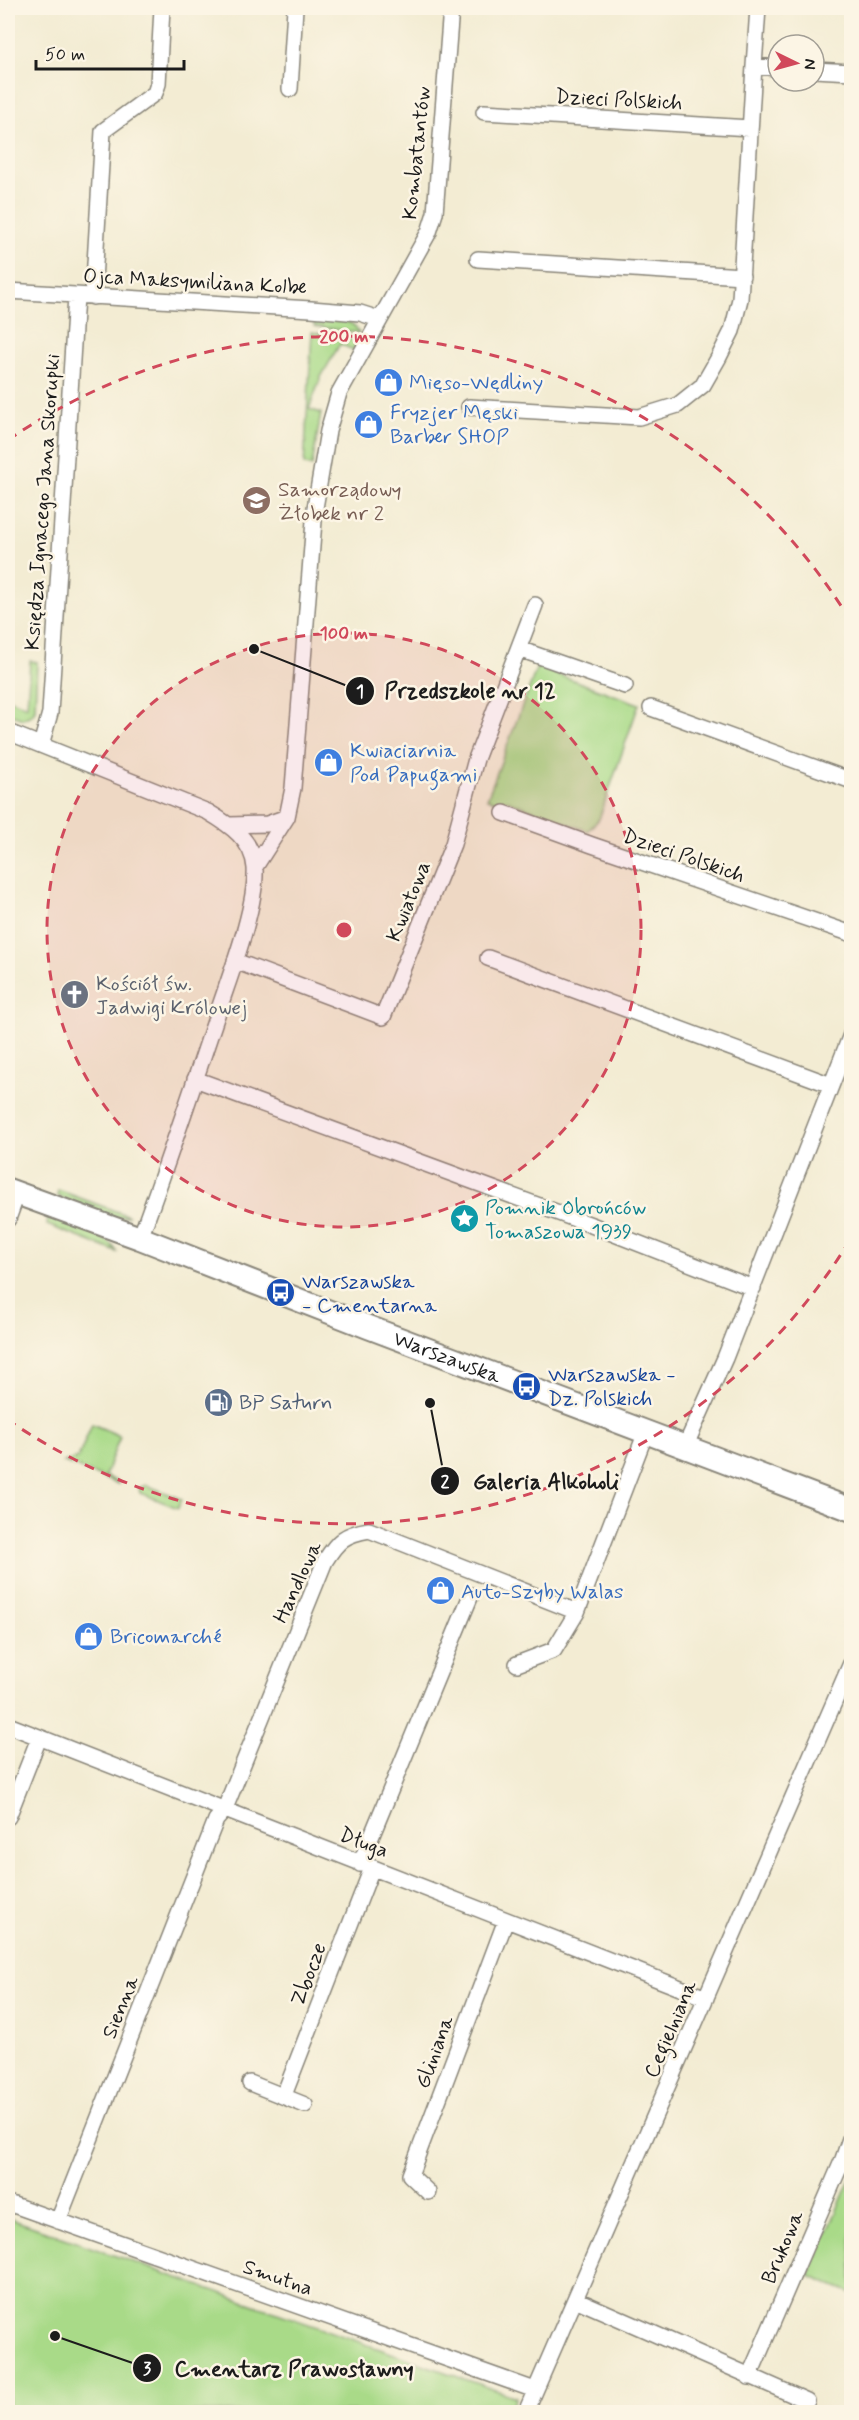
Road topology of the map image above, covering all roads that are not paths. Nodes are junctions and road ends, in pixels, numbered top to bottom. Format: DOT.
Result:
graph roads {
  1 [pos="162,8"];
  2 [pos="295,8"];
  3 [pos="451,8"];
  4 [pos="758,8"];
  5 [pos="754,66"];
  6 [pos="766,67"];
  7 [pos="826,71"];
  8 [pos="852,72"];
  9 [pos="290,89"];
  10 [pos="484,112"];
  11 [pos="750,128"];
  12 [pos="478,259"];
  13 [pos="742,276"];
  14 [pos="8,291"];
  15 [pos="76,296"];
  16 [pos="93,297"];
  17 [pos="379,319"];
  18 [pos="469,408"];
  19 [pos="535,605"];
  20 [pos="519,649"];
  21 [pos="625,686"];
  22 [pos="651,708"];
  23 [pos="8,732"];
  24 [pos="41,745"];
  25 [pos="852,781"];
  26 [pos="504,813"];
  27 [pos="287,817"];
  28 [pos="230,825"];
  29 [pos="255,867"];
  30 [pos="852,934"];
  31 [pos="488,958"];
  32 [pos="235,962"];
  33 [pos="852,1032"];
  34 [pos="195,1079"];
  35 [pos="831,1085"];
  36 [pos="12,1192"];
  37 [pos="8,1220"];
  38 [pos="140,1238"];
  39 [pos="753,1288"];
  40 [pos="645,1432"];
  41 [pos="685,1447"];
  42 [pos="852,1510"];
  43 [pos="471,1595"];
  44 [pos="577,1612"];
  45 [pos="852,1661"];
  46 [pos="517,1664"];
  47 [pos="8,1725"];
  48 [pos="39,1738"];
  49 [pos="224,1811"];
  50 [pos="8,1817"];
  51 [pos="366,1866"];
  52 [pos="506,1920"];
  53 [pos="706,1998"];
  54 [pos="250,2083"];
  55 [pos="284,2095"];
  56 [pos="305,2105"];
  57 [pos="852,2133"];
  58 [pos="428,2192"];
  59 [pos="8,2204"];
  60 [pos="58,2222"];
  61 [pos="575,2299"];
  62 [pos="749,2377"];
  63 [pos="536,2390"];
  64 [pos="807,2401"];
  65 [pos="526,2412"];
  1 -- 16 [label="street"];
  2 -- 9 [label="street"];
  3 -- 17 [label="street, Kombatantów"];
  4 -- 5 [label="street"];
  5 -- 6 [label="street"];
  5 -- 11 [label="street"];
  7 -- 8 [label="street"];
  10 -- 11 [label="street, Dzieci Polskich"];
  11 -- 13 [label="street"];
  12 -- 13 [label="street"];
  13 -- 18 [label="street"];
  14 -- 15 [label="street, Ojca Maksymiliana Kolbe"];
  15 -- 16 [label="street, Ojca Maksymiliana Kolbe"];
  15 -- 24 [label="street, Księdza Ignacego Jana Skorupki"];
  16 -- 17 [label="street, Ojca Maksymiliana Kolbe"];
  17 -- 27 [label="street, Kombatantów"];
  19 -- 20 [label="street, Kwiatowa"];
  20 -- 21 [label="street"];
  20 -- 32 [label="street, Kwiatowa"];
  22 -- 25 [label="street"];
  23 -- 24 [label="street"];
  24 -- 28 [label="street"];
  26 -- 30 [label="street, Dzieci Polskich"];
  27 -- 28 [label="street"];
  27 -- 29 [label="street, Kombatantów"];
  28 -- 29 [label="street"];
  29 -- 32 [label="street"];
  31 -- 35 [label="street"];
  32 -- 34 [label="street"];
  33 -- 35 [label="street"];
  34 -- 38 [label="street"];
  34 -- 39 [label="street"];
  35 -- 39 [label="street"];
  36 -- 37 [label="street"];
  36 -- 38 [label="main road, Warszawska"];
  38 -- 40 [label="main road, Warszawska"];
  39 -- 41 [label="street"];
  40 -- 41 [label="main road, Warszawska"];
  40 -- 44 [label="street"];
  41 -- 42 [label="main road, Warszawska"];
  43 -- 51 [label="street"];
  44 -- 46 [label="street"];
  44 -- 49 [label="street, Handlowa"];
  45 -- 53 [label="street, Cegielniana"];
  47 -- 48 [label="street, Długa"];
  48 -- 49 [label="street, Długa"];
  48 -- 50 [label="street"];
  49 -- 51 [label="street, Długa"];
  49 -- 60 [label="street, Sienna"];
  51 -- 52 [label="street, Długa"];
  51 -- 55 [label="street, Zbocze"];
  52 -- 53 [label="street, Długa"];
  52 -- 58 [label="street, Gliniana"];
  53 -- 61 [label="street, Cegielniana"];
  54 -- 55 [label="street"];
  55 -- 56 [label="street"];
  57 -- 62 [label="street, Brukowa"];
  59 -- 60 [label="street, Smutna"];
  60 -- 63 [label="street, Smutna"];
  61 -- 62 [label="street"];
  61 -- 63 [label="street, Cegielniana"];
  62 -- 64 [label="street"];
  63 -- 65 [label="street, Cegielniana"];
}
